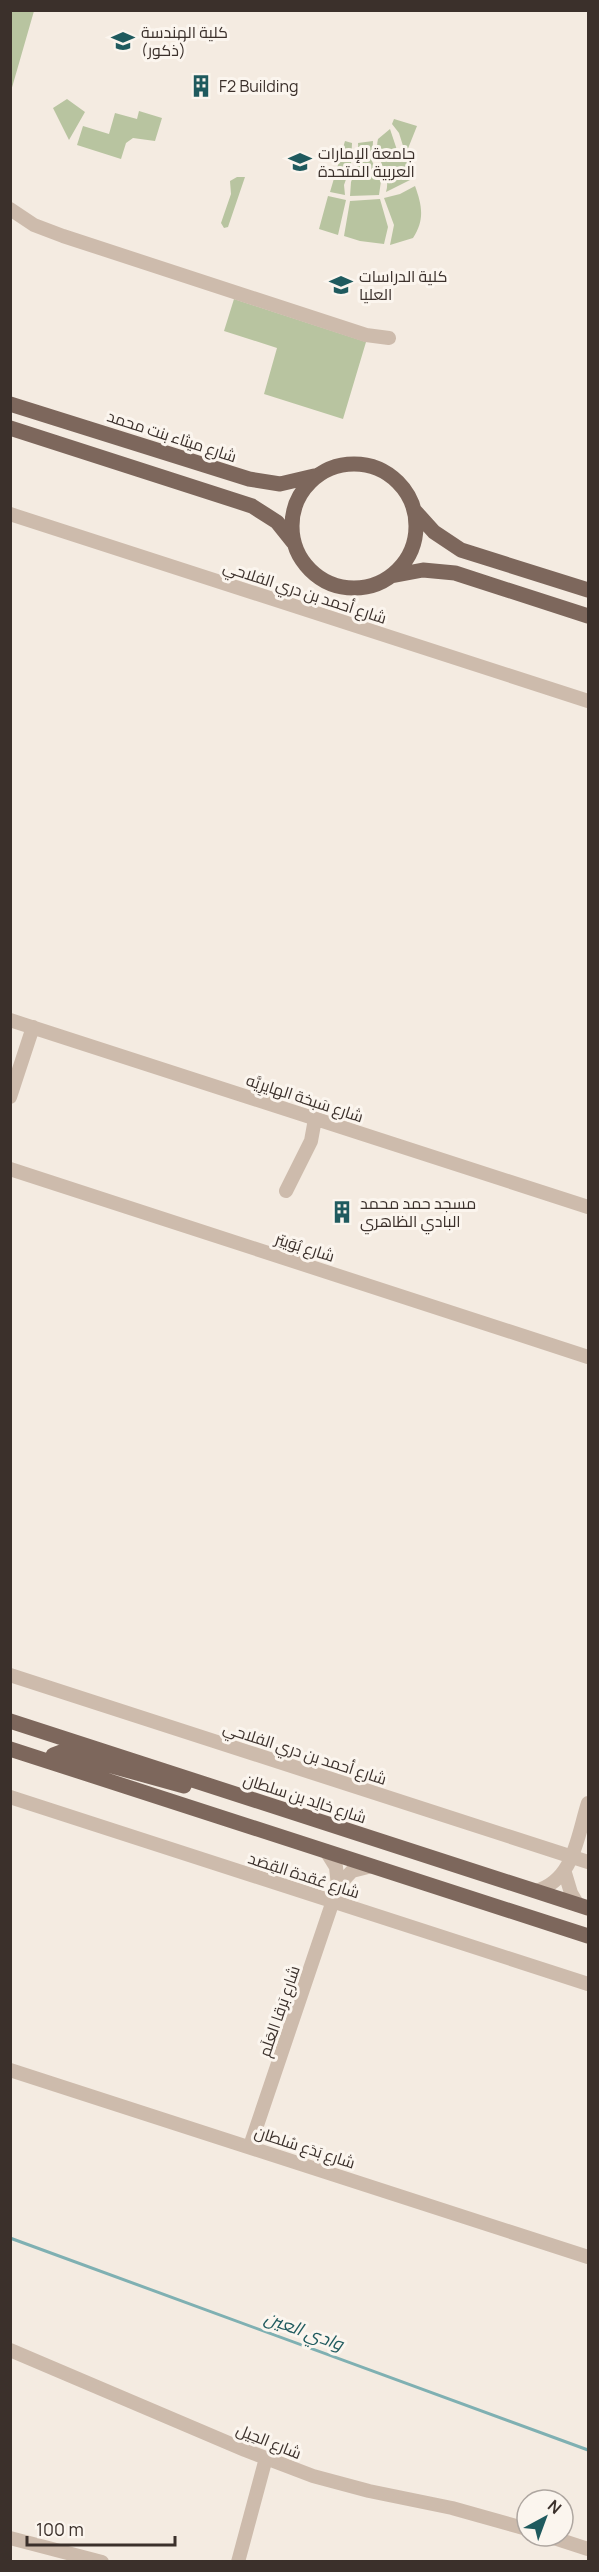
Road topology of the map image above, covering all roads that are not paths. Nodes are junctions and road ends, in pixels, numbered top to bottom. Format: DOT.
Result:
graph roads {
  1 [pos="10,209"];
  2 [pos="388,338"];
  3 [pos="10,404"];
  4 [pos="10,428"];
  5 [pos="325,471"];
  6 [pos="413,508"];
  7 [pos="10,514"];
  8 [pos="295,545"];
  9 [pos="391,576"];
  10 [pos="588,590"];
  11 [pos="588,616"];
  12 [pos="588,701"];
  13 [pos="10,1020"];
  14 [pos="33,1027"];
  15 [pos="10,1097"];
  16 [pos="315,1119"];
  17 [pos="10,1169"];
  18 [pos="286,1191"];
  19 [pos="588,1207"];
  20 [pos="588,1357"];
  21 [pos="10,1675"];
  22 [pos="10,1721"];
  23 [pos="10,1749"];
  24 [pos="51,1762"];
  25 [pos="205,1784"];
  26 [pos="10,1797"];
  27 [pos="588,1803"];
  28 [pos="326,1851"];
  29 [pos="571,1857"];
  30 [pos="588,1863"];
  31 [pos="372,1866"];
  32 [pos="565,1873"];
  33 [pos="338,1886"];
  34 [pos="535,1891"];
  35 [pos="333,1901"];
  36 [pos="583,1907"];
  37 [pos="588,1936"];
  38 [pos="588,1984"];
  39 [pos="10,2070"];
  40 [pos="250,2146"];
  41 [pos="588,2257"];
  42 [pos="10,2350"];
  43 [pos="266,2458"];
  44 [pos="515,2526"];
  45 [pos="10,2538"];
  46 [pos="102,2562"];
  47 [pos="238,2562"];
  1 -- 2 [label="street"];
  3 -- 5 [label="main road, شارع ميثاء بنت محمد"];
  4 -- 8 [label="main road"];
  5 -- 6 [label="main road"];
  5 -- 8 [label="main road"];
  6 -- 9 [label="main road"];
  6 -- 10 [label="main road"];
  7 -- 12 [label="street, شارع أحمد بن دري الفلاحي"];
  8 -- 9 [label="main road"];
  9 -- 11 [label="main road"];
  13 -- 14 [label="street, شارع سَبخة الهايرِيَّه"];
  14 -- 15 [label="street"];
  14 -- 16 [label="street, شارع سَبخة الهايرِيَّه"];
  16 -- 18 [label="street"];
  16 -- 19 [label="street, شارع سَبخة الهايرِيَّه"];
  17 -- 20 [label="street, شارع بُوَيتِر"];
  21 -- 29 [label="street, شارع أحمد بن دري الفلاحي"];
  22 -- 25 [label="main road, شارع خالِد بن سلطان"];
  23 -- 24 [label="main road"];
  24 -- 25 [label="main road"];
  24 -- 28 [label="main road"];
  25 -- 34 [label="main road, شارع خالِد بن سلطان"];
  26 -- 35 [label="street, شارع عُقدة القِصَد"];
  27 -- 29 [label="street"];
  28 -- 31 [label="main road"];
  28 -- 33 [label="street"];
  29 -- 30 [label="street, شارع أحمد بن دري الفلاحي"];
  29 -- 32 [label="street"];
  31 -- 33 [label="street"];
  31 -- 37 [label="main road"];
  32 -- 34 [label="street"];
  32 -- 36 [label="street"];
  33 -- 35 [label="street, شارع بَرقا العَلَم"];
  34 -- 36 [label="main road, شارع خالِد بن سلطان"];
  35 -- 38 [label="street, شارع عُقدة القِصَد"];
  35 -- 40 [label="street, شارع بَرقا العَلَم"];
  39 -- 40 [label="street, شارع بَدَع سُلطان"];
  40 -- 41 [label="street, شارع بَدَع سُلطان"];
  42 -- 43 [label="street, شارع الحِيل"];
  43 -- 44 [label="street, شارع الحِيل"];
  43 -- 47 [label="street"];
  45 -- 46 [label="street"];
}
